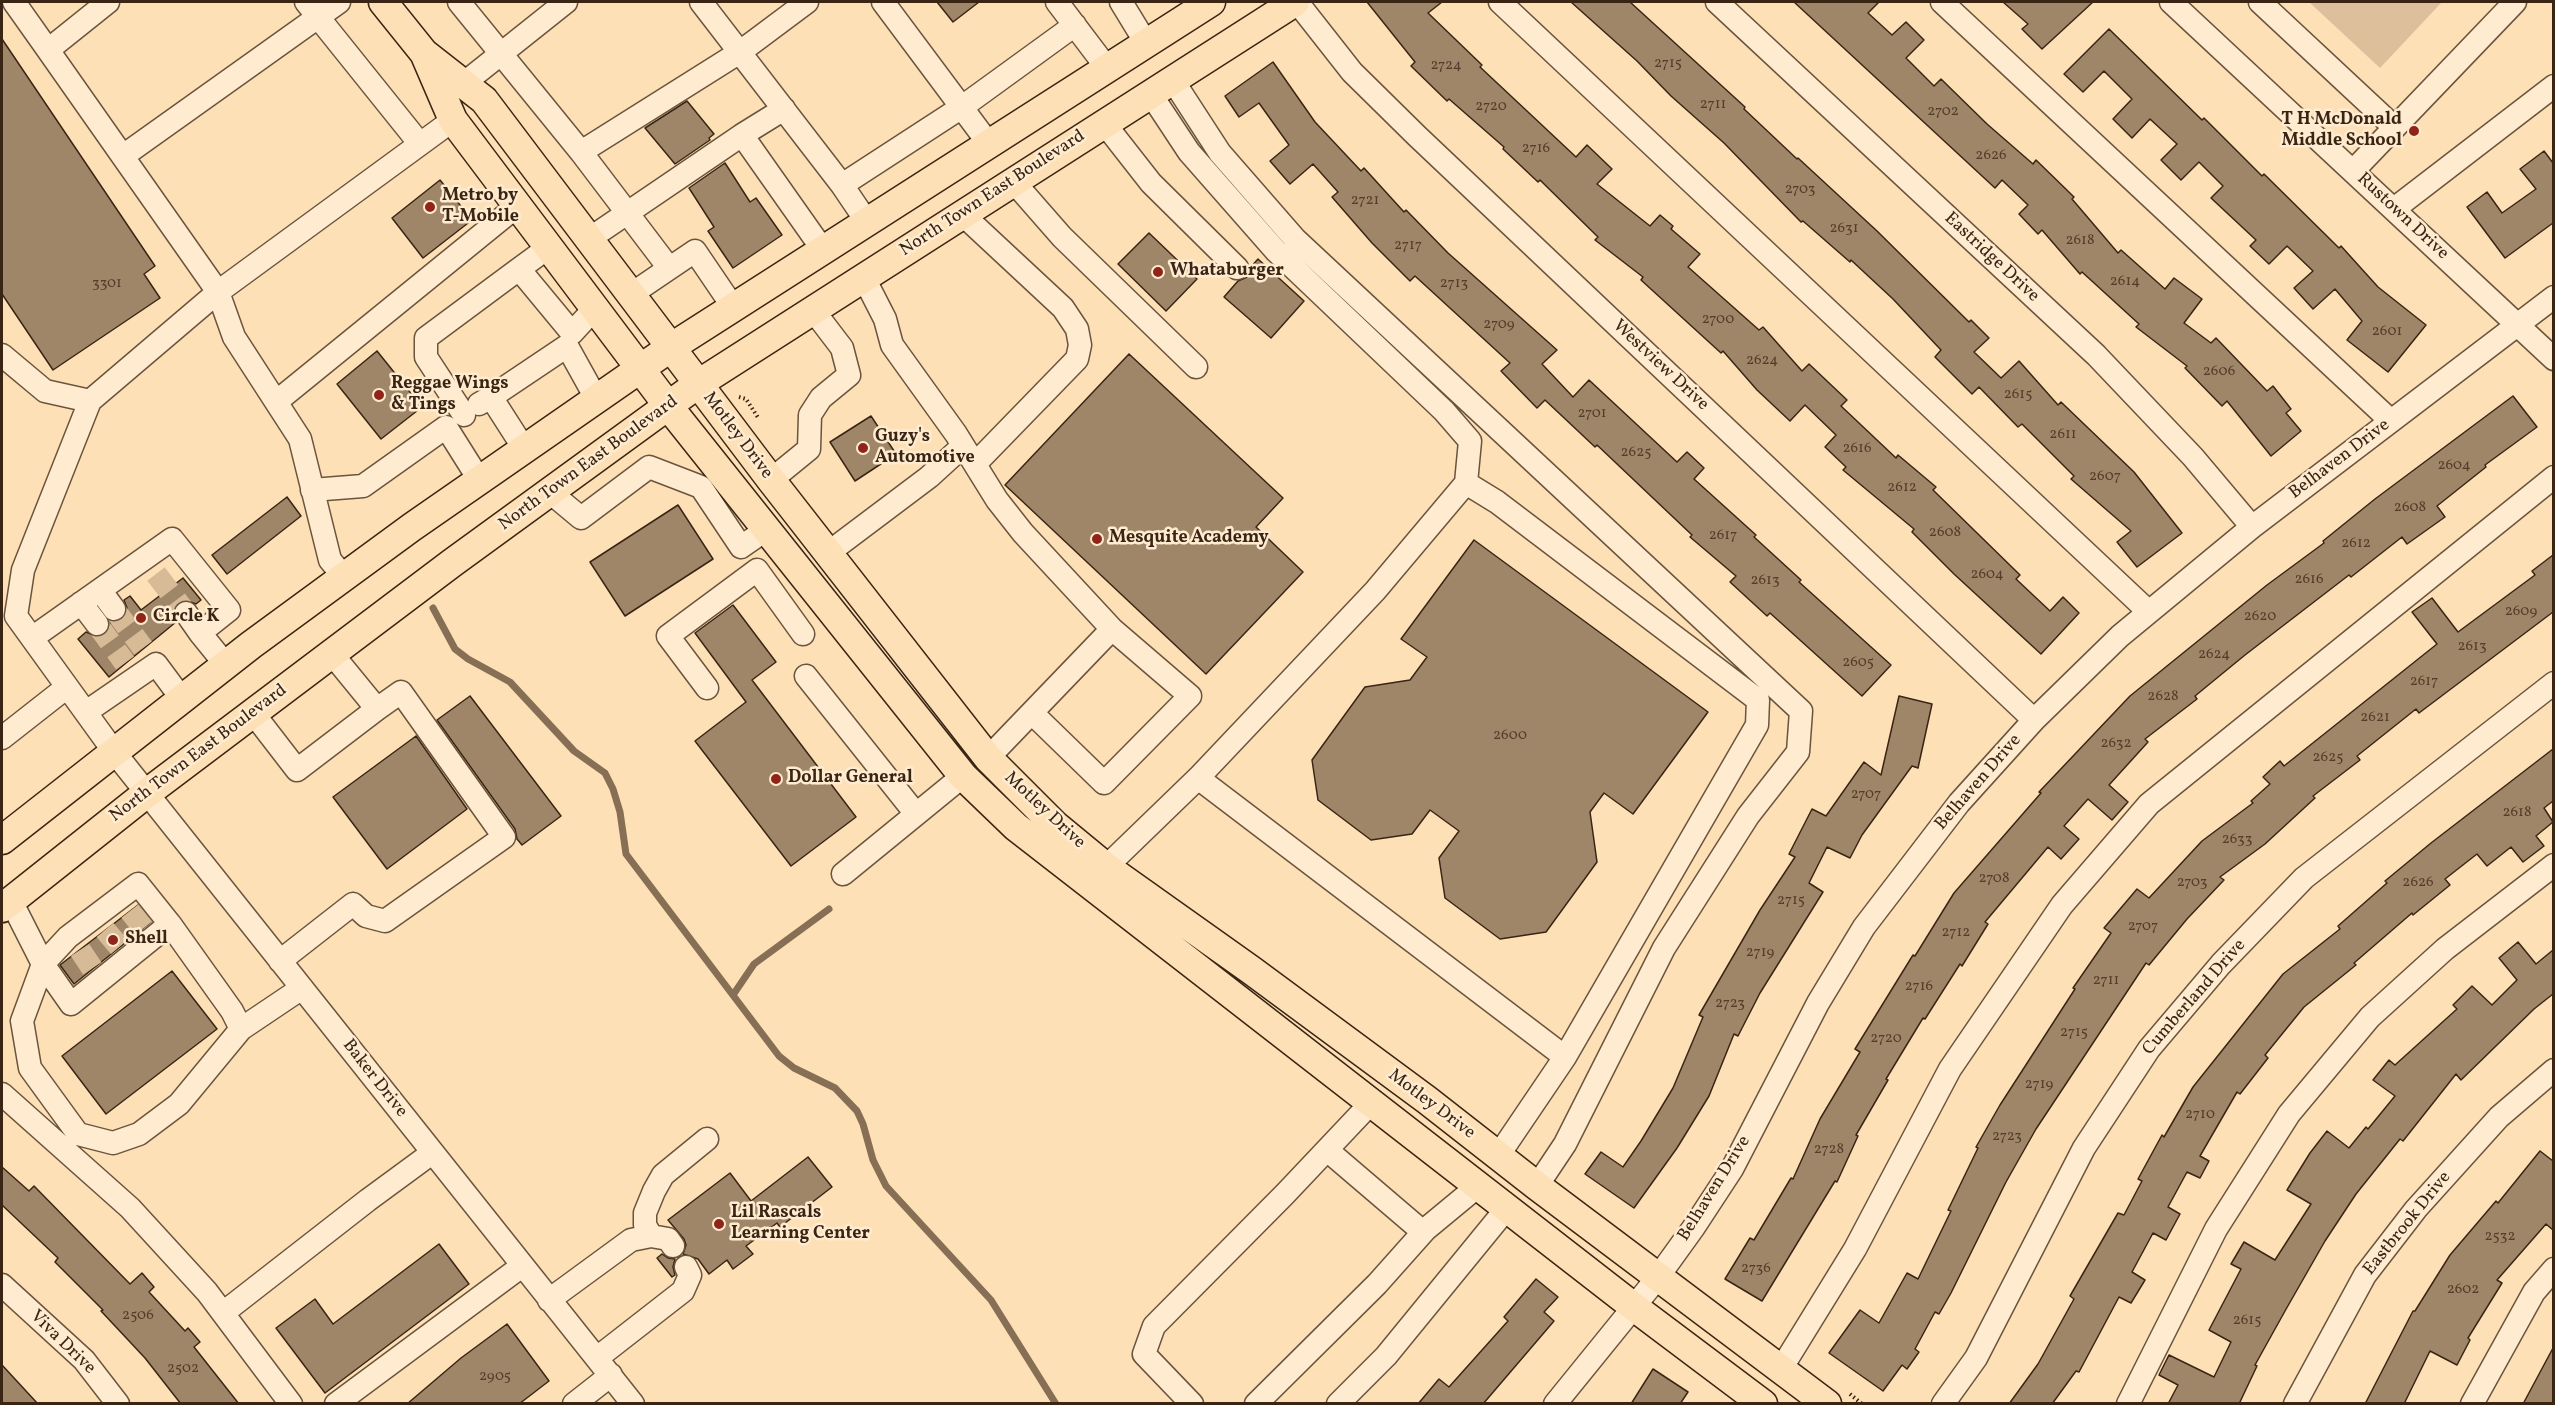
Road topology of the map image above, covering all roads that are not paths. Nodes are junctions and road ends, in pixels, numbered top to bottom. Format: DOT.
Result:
graph roads {
  1 [pos="14,2"];
  2 [pos="339,2"];
  3 [pos="383,2"];
  4 [pos="459,2"];
  5 [pos="566,2"];
  6 [pos="701,2"];
  7 [pos="807,2"];
  8 [pos="883,2"];
  9 [pos="1057,2"];
  10 [pos="1121,2"];
  11 [pos="1211,2"];
  12 [pos="1296,2"];
  13 [pos="1500,2"];
  14 [pos="1717,2"];
  15 [pos="1942,2"];
  16 [pos="2171,2"];
  17 [pos="2260,2"];
  18 [pos="2515,2"];
  19 [pos="103,3"];
  20 [pos="312,9"];
  21 [pos="1075,25"];
  22 [pos="1146,43"];
  23 [pos="48,50"];
  24 [pos="740,52"];
  25 [pos="424,53"];
  26 [pos="500,55"];
  27 [pos="1107,68"];
  28 [pos="463,84"];
  29 [pos="1161,86"];
  30 [pos="2553,86"];
  31 [pos="962,107"];
  32 [pos="784,109"];
  33 [pos="453,120"];
  34 [pos="1104,123"];
  35 [pos="2394,128"];
  36 [pos="742,135"];
  37 [pos="420,144"];
  38 [pos="989,144"];
  39 [pos="581,152"];
  40 [pos="123,156"];
  41 [pos="2353,171"];
  42 [pos="1013,181"];
  43 [pos="842,185"];
  44 [pos="518,206"];
  45 [pos="2394,209"];
  46 [pos="629,214"];
  47 [pos="962,214"];
  48 [pos="867,222"];
  49 [pos="589,239"];
  50 [pos="549,247"];
  51 [pos="823,250"];
  52 [pos="669,268"];
  53 [pos="1237,268"];
  54 [pos="519,269"];
  55 [pos="864,278"];
  56 [pos="218,292"];
  57 [pos="630,296"];
  58 [pos="2553,297"];
  59 [pos="734,307"];
  60 [pos="595,308"];
  61 [pos="813,310"];
  62 [pos="2518,325"];
  63 [pos="569,340"];
  64 [pos="670,348"];
  65 [pos="2,355"];
  66 [pos="2553,359"];
  67 [pos="1196,367"];
  68 [pos="641,370"];
  69 [pos="698,384"];
  70 [pos="491,397"];
  71 [pos="597,400"];
  72 [pos="90,401"];
  73 [pos="276,402"];
  74 [pos="669,406"];
  75 [pos="455,421"];
  76 [pos="2391,421"];
  77 [pos="525,450"];
  78 [pos="969,455"];
  79 [pos="2553,477"];
  80 [pos="771,480"];
  81 [pos="480,481"];
  82 [pos="1466,483"];
  83 [pos="312,490"];
  84 [pos="551,493"];
  85 [pos="2252,527"];
  86 [pos="767,529"];
  87 [pos="741,548"];
  88 [pos="828,553"];
  89 [pos="756,570"];
  90 [pos="344,577"];
  91 [pos="809,582"];
  92 [pos="100,590"];
  93 [pos="81,603"];
  94 [pos="783,606"];
  95 [pos="2149,612"];
  96 [pos="186,613"];
  97 [pos="1113,630"];
  98 [pos="200,633"];
  99 [pos="803,634"];
  100 [pos="32,638"];
  101 [pos="332,654"];
  102 [pos="226,665"];
  103 [pos="806,676"];
  104 [pos="2553,683"];
  105 [pos="67,687"];
  106 [pos="707,688"];
  107 [pos="182,699"];
  108 [pos="377,709"];
  109 [pos="86,712"];
  110 [pos="1032,713"];
  111 [pos="253,714"];
  112 [pos="2034,720"];
  113 [pos="2,738"];
  114 [pos="115,753"];
  115 [pos="988,758"];
  116 [pos="963,776"];
  117 [pos="1198,778"];
  118 [pos="147,793"];
  119 [pos="916,814"];
  120 [pos="2,840"];
  121 [pos="2553,865"];
  122 [pos="1106,867"];
  123 [pos="843,874"];
  124 [pos="6,904"];
  125 [pos="170,924"];
  126 [pos="280,961"];
  127 [pos="43,964"];
  128 [pos="302,988"];
  129 [pos="241,1029"];
  130 [pos="1565,1057"];
  131 [pos="2553,1070"];
  132 [pos="2,1094"];
  133 [pos="1371,1103"];
  134 [pos="707,1139"];
  135 [pos="1327,1150"];
  136 [pos="432,1153"];
  137 [pos="1498,1156"];
  138 [pos="1478,1186"];
  139 [pos="1537,1186"];
  140 [pos="1507,1208"];
  141 [pos="1423,1232"];
  142 [pos="651,1236"];
  143 [pos="673,1246"];
  144 [pos="522,1266"];
  145 [pos="687,1267"];
  146 [pos="2553,1269"];
  147 [pos="1658,1277"];
  148 [pos="2,1285"];
  149 [pos="549,1300"];
  150 [pos="1634,1306"];
  151 [pos="223,1313"];
  152 [pos="604,1367"];
  153 [pos="1782,1369"];
  154 [pos="1838,1398"];
  155 [pos="1760,1403"];
  156 [pos="118,1404"];
  157 [pos="291,1404"];
  158 [pos="336,1404"];
  159 [pos="574,1404"];
  160 [pos="633,1404"];
  161 [pos="1192,1404"];
  162 [pos="1256,1404"];
  163 [pos="1338,1404"];
  164 [pos="1555,1404"];
  165 [pos="1943,1404"];
  166 [pos="2128,1404"];
  167 [pos="2295,1404"];
  168 [pos="2472,1404"];
  1 -- 23 [label="street"];
  2 -- 20 [label="street"];
  3 -- 25 [label="main road, Motley Drive"];
  4 -- 26 [label="street"];
  5 -- 26 [label="street"];
  6 -- 24 [label="street"];
  7 -- 24 [label="street"];
  8 -- 31 [label="street"];
  9 -- 21 [label="street"];
  10 -- 22 [label="street"];
  11 -- 22 [label="main road"];
  12 -- 29 [label="main road, North Town East Boulevard"];
  12 -- 112 [label="street, Westview Drive"];
  13 -- 95 [label="street"];
  14 -- 85 [label="street, Eastridge Drive"];
  15 -- 76 [label="street"];
  16 -- 41 [label="street, Rustown Drive"];
  17 -- 35 [label="street"];
  18 -- 35 [label="street"];
  19 -- 23 [label="street"];
  20 -- 37 [label="street"];
  20 -- 40 [label="street"];
  21 -- 27 [label="street"];
  21 -- 31 [label="street"];
  22 -- 27 [label="main road"];
  23 -- 40 [label="street"];
  24 -- 32 [label="street"];
  24 -- 39 [label="street"];
  25 -- 28 [label="main road, Motley Drive"];
  25 -- 33 [label="main road, Motley Drive"];
  26 -- 28 [label="street"];
  26 -- 39 [label="street"];
  27 -- 38 [label="main road"];
  28 -- 49 [label="main road, Motley Drive"];
  29 -- 34 [label="main road, North Town East Boulevard"];
  29 -- 82 [label="street"];
  29 -- 139 [label="street"];
  30 -- 45 [label="street"];
  31 -- 38 [label="street"];
  31 -- 43 [label="street"];
  32 -- 36 [label="street"];
  32 -- 43 [label="street"];
  33 -- 37 [label="street"];
  33 -- 44 [label="main road, Motley Drive"];
  34 -- 42 [label="main road, North Town East Boulevard"];
  34 -- 53 [label="street"];
  35 -- 41 [label="street"];
  36 -- 46 [label="street"];
  36 -- 51 [label="street"];
  37 -- 56 [label="street"];
  38 -- 42 [label="main road"];
  38 -- 48 [label="main road"];
  39 -- 46 [label="street"];
  40 -- 56 [label="street"];
  41 -- 45 [label="street, Rustown Drive"];
  42 -- 47 [label="main road, North Town East Boulevard"];
  42 -- 67 [label="street"];
  43 -- 48 [label="street"];
  44 -- 50 [label="main road, Motley Drive"];
  44 -- 73 [label="street"];
  45 -- 62 [label="street, Rustown Drive"];
  46 -- 49 [label="street"];
  46 -- 52 [label="street"];
  47 -- 55 [label="main road, North Town East Boulevard"];
  47 -- 78 [label="street"];
  48 -- 51 [label="main road"];
  49 -- 57 [label="main road, Motley Drive"];
  50 -- 54 [label="street"];
  50 -- 60 [label="main road, Motley Drive"];
  51 -- 59 [label="main road"];
  52 -- 57 [label="street"];
  52 -- 59 [label="street"];
  54 -- 63 [label="street"];
  54 -- 75 [label="street"];
  55 -- 61 [label="main road, North Town East Boulevard"];
  55 -- 78 [label="street"];
  56 -- 72 [label="street"];
  56 -- 73 [label="street"];
  57 -- 64 [label="main road, Motley Drive"];
  58 -- 62 [label="street, Belhaven Drive"];
  59 -- 64 [label="main road"];
  60 -- 63 [label="street"];
  60 -- 68 [label="main road, Motley Drive"];
  61 -- 69 [label="main road, North Town East Boulevard"];
  61 -- 80 [label="street"];
  62 -- 66 [label="street, Rustown Drive"];
  62 -- 76 [label="street, Belhaven Drive"];
  63 -- 70 [label="street"];
  63 -- 71 [label="street"];
  64 -- 68 [label="main road"];
  64 -- 69 [label="main road, Motley Drive"];
  65 -- 72 [label="street"];
  68 -- 71 [label="main road"];
  68 -- 74 [label="main road, Motley Drive"];
  69 -- 74 [label="main road, North Town East Boulevard"];
  69 -- 80 [label="main road, Motley Drive"];
  70 -- 75 [label="street"];
  70 -- 77 [label="street"];
  71 -- 77 [label="main road"];
  72 -- 100 [label="street, Baker Drive"];
  73 -- 83 [label="street"];
  74 -- 84 [label="main road, North Town East Boulevard"];
  74 -- 86 [label="main road, Motley Drive"];
  75 -- 81 [label="street"];
  75 -- 83 [label="street"];
  76 -- 85 [label="street, Belhaven Drive"];
  77 -- 81 [label="main road"];
  78 -- 88 [label="street"];
  78 -- 97 [label="street"];
  79 -- 153 [label="street"];
  80 -- 88 [label="main road, Motley Drive"];
  81 -- 90 [label="main road"];
  82 -- 117 [label="street"];
  82 -- 130 [label="street"];
  83 -- 90 [label="street"];
  84 -- 87 [label="street"];
  84 -- 101 [label="main road, North Town East Boulevard"];
  85 -- 95 [label="street, Belhaven Drive"];
  86 -- 87 [label="street"];
  86 -- 91 [label="main road, Motley Drive"];
  87 -- 89 [label="street"];
  88 -- 115 [label="main road, Motley Drive"];
  89 -- 94 [label="street"];
  89 -- 106 [label="street"];
  90 -- 102 [label="main road"];
  91 -- 94 [label="street"];
  91 -- 116 [label="main road, Motley Drive"];
  92 -- 93 [label="street"];
  92 -- 93 [label="street"];
  92 -- 98 [label="street"];
  93 -- 100 [label="street"];
  94 -- 99 [label="street"];
  95 -- 112 [label="street, Belhaven Drive"];
  96 -- 98 [label="street"];
  97 -- 110 [label="street"];
  97 -- 110 [label="street"];
  98 -- 102 [label="street"];
  100 -- 105 [label="street, Baker Drive"];
  101 -- 108 [label="street"];
  101 -- 111 [label="main road, North Town East Boulevard"];
  102 -- 107 [label="main road"];
  103 -- 119 [label="street"];
  104 -- 165 [label="street, Cumberland Drive"];
  105 -- 109 [label="street, Baker Drive"];
  105 -- 113 [label="street"];
  107 -- 109 [label="street"];
  107 -- 114 [label="main road"];
  108 -- 111 [label="street"];
  108 -- 126 [label="street"];
  109 -- 114 [label="street, Baker Drive"];
  110 -- 115 [label="street"];
  111 -- 118 [label="main road, North Town East Boulevard"];
  112 -- 147 [label="street, Belhaven Drive"];
  114 -- 118 [label="street, Baker Drive"];
  114 -- 120 [label="main road"];
  115 -- 116 [label="main road"];
  115 -- 122 [label="main road, Motley Drive"];
  116 -- 119 [label="street"];
  116 -- 133 [label="main road, Motley Drive"];
  117 -- 122 [label="street"];
  117 -- 130 [label="street"];
  118 -- 124 [label="main road, North Town East Boulevard"];
  118 -- 126 [label="street, Baker Drive"];
  119 -- 123 [label="street"];
  121 -- 166 [label="street"];
  122 -- 137 [label="main road, Motley Drive"];
  124 -- 127 [label="street"];
  125 -- 127 [label="street"];
  125 -- 127 [label="street"];
  125 -- 129 [label="street"];
  126 -- 128 [label="street, Baker Drive"];
  127 -- 129 [label="street"];
  128 -- 129 [label="street"];
  128 -- 136 [label="street, Baker Drive"];
  130 -- 137 [label="street"];
  131 -- 167 [label="street, Eastbrook Drive"];
  132 -- 151 [label="street"];
  133 -- 135 [label="street"];
  133 -- 138 [label="main road, Motley Drive"];
  134 -- 142 [label="street"];
  135 -- 141 [label="street"];
  135 -- 161 [label="street"];
  136 -- 144 [label="street, Baker Drive"];
  136 -- 151 [label="street"];
  137 -- 138 [label="main road"];
  137 -- 139 [label="main road, Motley Drive"];
  138 -- 140 [label="main road, Motley Drive"];
  138 -- 141 [label="street"];
  139 -- 147 [label="main road, Motley Drive"];
  140 -- 150 [label="main road, Motley Drive"];
  140 -- 163 [label="street"];
  141 -- 162 [label="street"];
  142 -- 143 [label="street"];
  142 -- 149 [label="street"];
  144 -- 149 [label="street, Baker Drive"];
  144 -- 158 [label="street"];
  145 -- 152 [label="street"];
  146 -- 168 [label="street"];
  147 -- 150 [label="street, Belhaven Drive"];
  147 -- 153 [label="main road, Motley Drive"];
  148 -- 156 [label="street, Viva Drive"];
  149 -- 152 [label="street, Baker Drive"];
  150 -- 155 [label="main road, Motley Drive"];
  150 -- 164 [label="street, Belhaven Drive"];
  151 -- 157 [label="street"];
  152 -- 159 [label="street"];
  152 -- 160 [label="street, Baker Drive"];
  153 -- 154 [label="main road, Motley Drive"];
}
